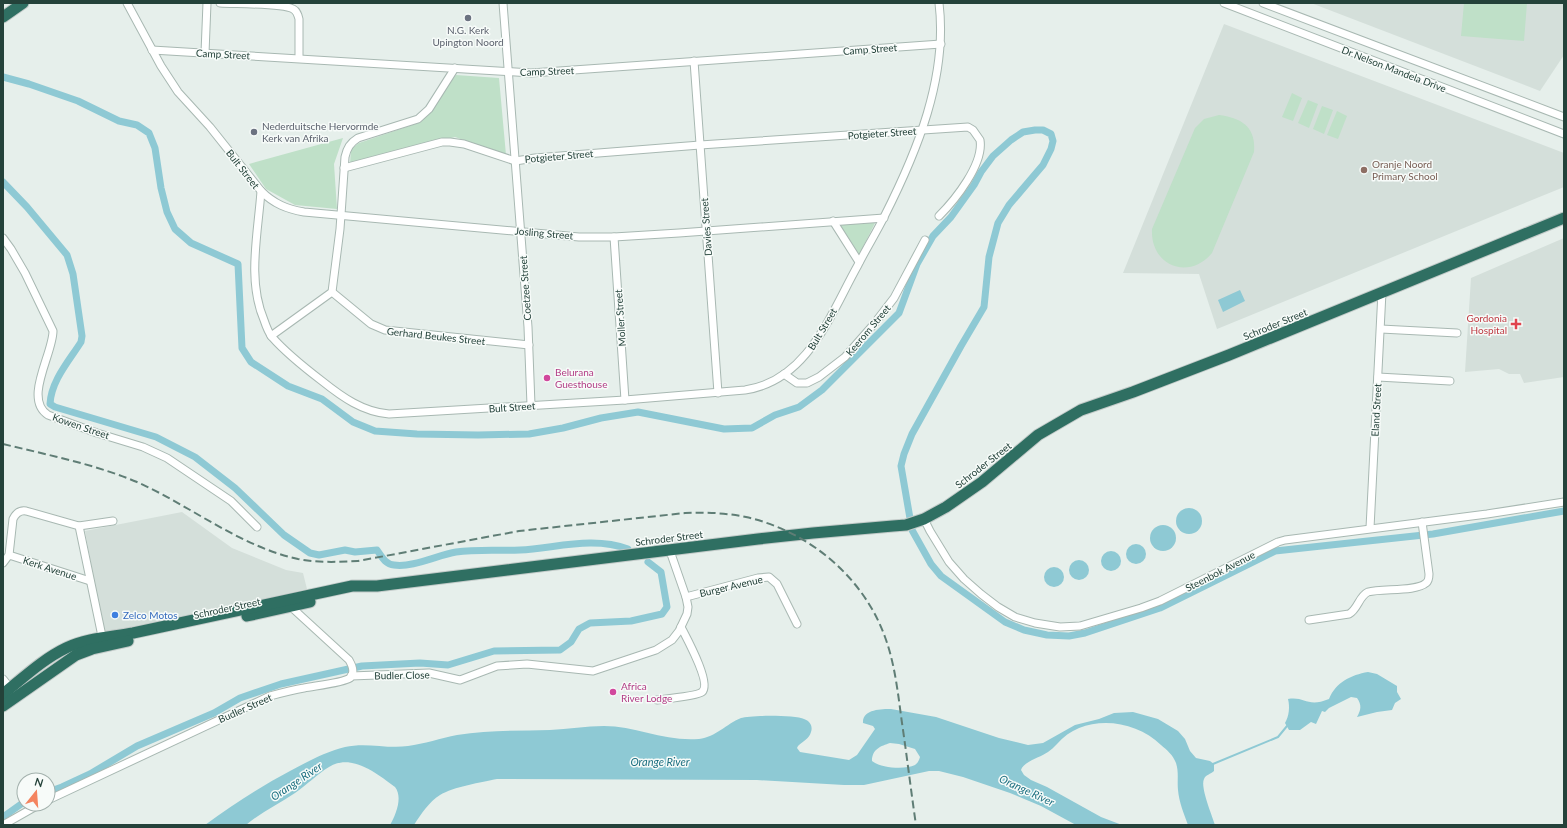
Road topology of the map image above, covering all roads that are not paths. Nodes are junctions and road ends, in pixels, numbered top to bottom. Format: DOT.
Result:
graph roads {
  1 [pos="23,3"];
  2 [pos="127,3"];
  3 [pos="207,3"];
  4 [pos="220,3"];
  5 [pos="503,3"];
  6 [pos="939,3"];
  7 [pos="1224,3"];
  8 [pos="1263,3"];
  9 [pos="3,17"];
  10 [pos="941,44"];
  11 [pos="152,50"];
  12 [pos="205,53"];
  13 [pos="299,58"];
  14 [pos="694,62"];
  15 [pos="455,68"];
  16 [pos="509,72"];
  17 [pos="1564,117"];
  18 [pos="922,130"];
  19 [pos="1564,134"];
  20 [pos="700,145"];
  21 [pos="515,161"];
  22 [pos="344,168"];
  23 [pos="261,191"];
  24 [pos="939,216"];
  25 [pos="341,217"];
  26 [pos="884,218"];
  27 [pos="1564,218"];
  28 [pos="833,221"];
  29 [pos="521,231"];
  30 [pos="707,232"];
  31 [pos="614,237"];
  32 [pos="3,238"];
  33 [pos="925,240"];
  34 [pos="859,262"];
  35 [pos="332,292"];
  36 [pos="1382,292"];
  37 [pos="1381,329"];
  38 [pos="1457,333"];
  39 [pos="271,336"];
  40 [pos="529,345"];
  41 [pos="784,374"];
  42 [pos="1378,378"];
  43 [pos="1450,382"];
  44 [pos="718,393"];
  45 [pos="625,400"];
  46 [pos="532,405"];
  47 [pos="1564,502"];
  48 [pos="113,521"];
  49 [pos="915,522"];
  50 [pos="1422,522"];
  51 [pos="79,526"];
  52 [pos="257,527"];
  53 [pos="1370,528"];
  54 [pos="670,550"];
  55 [pos="9,555"];
  56 [pos="3,563"];
  57 [pos="90,581"];
  58 [pos="686,597"];
  59 [pos="287,603"];
  60 [pos="1309,620"];
  61 [pos="797,624"];
  62 [pos="681,627"];
  63 [pos="104,642"];
  64 [pos="351,670"];
  65 [pos="593,671"];
  66 [pos="3,679"];
  67 [pos="10,693"];
  68 [pos="657,700"];
  69 [pos="3,706"];
  70 [pos="56,796"];
  71 [pos="26,812"];
  72 [pos="3,825"];
  1 -- 9 [label="highway"];
  2 -- 11 [label="street, Bult Street"];
  3 -- 12 [label="street"];
  4 -- 13 [label="street"];
  5 -- 16 [label="street, Coetzee Street"];
  6 -- 10 [label="street, Bult Street"];
  7 -- 19 [label="street, Dr Nelson Mandela Drive"];
  8 -- 17 [label="street, Dr Nelson Mandela Drive"];
  10 -- 14 [label="street, Camp Street"];
  10 -- 18 [label="street, Bult Street"];
  11 -- 12 [label="street, Camp Street"];
  11 -- 23 [label="street, Bult Street"];
  12 -- 13 [label="street, Camp Street"];
  13 -- 15 [label="street, Camp Street"];
  14 -- 16 [label="street, Camp Street"];
  14 -- 20 [label="street, Davies Street"];
  15 -- 16 [label="street, Camp Street"];
  15 -- 22 [label="street"];
  16 -- 21 [label="street, Coetzee Street"];
  18 -- 20 [label="street, Potgieter Street"];
  18 -- 24 [label="street, Potgieter Street"];
  18 -- 26 [label="street, Bult Street"];
  20 -- 21 [label="street, Potgieter Street"];
  20 -- 30 [label="street, Davies Street"];
  21 -- 22 [label="street, Potgieter Street"];
  21 -- 29 [label="street, Coetzee Street"];
  22 -- 25 [label="street"];
  23 -- 25 [label="street, Josling Street"];
  23 -- 39 [label="street, Bult Street"];
  25 -- 29 [label="street, Josling Street"];
  25 -- 35 [label="street"];
  26 -- 28 [label="street, Josling Street"];
  26 -- 34 [label="street, Bult Street"];
  27 -- 36 [label="highway, Schroder Street"];
  28 -- 30 [label="street, Josling Street"];
  28 -- 34 [label="street"];
  29 -- 31 [label="street, Josling Street"];
  29 -- 40 [label="street, Coetzee Street"];
  30 -- 31 [label="street, Josling Street"];
  30 -- 44 [label="street, Davies Street"];
  31 -- 45 [label="street, Moller Street"];
  32 -- 52 [label="street, Kowen Street"];
  33 -- 41 [label="street, Keerom Street"];
  34 -- 41 [label="street, Bult Street"];
  35 -- 39 [label="street"];
  35 -- 40 [label="street, Gerhard Beukes Street"];
  36 -- 37 [label="street, Eland Street"];
  36 -- 49 [label="highway, Schroder Street"];
  37 -- 38 [label="street"];
  37 -- 42 [label="street, Eland Street"];
  39 -- 46 [label="street, Bult Street"];
  40 -- 46 [label="street, Coetzee Street"];
  41 -- 44 [label="street, Bult Street"];
  42 -- 43 [label="street"];
  42 -- 53 [label="street, Eland Street"];
  44 -- 45 [label="street, Bult Street"];
  45 -- 46 [label="street, Bult Street"];
  47 -- 50 [label="street, Steenbok Avenue"];
  48 -- 51 [label="street, Kerk Avenue"];
  49 -- 53 [label="street, Steenbok Avenue"];
  49 -- 54 [label="highway, Schroder Street"];
  50 -- 53 [label="street, Steenbok Avenue"];
  50 -- 60 [label="street"];
  51 -- 55 [label="street, Kerk Avenue"];
  51 -- 57 [label="street"];
  54 -- 58 [label="street, Burger Avenue"];
  54 -- 59 [label="highway, Schroder Street"];
  55 -- 56 [label="street, Kerk Avenue"];
  55 -- 57 [label="street, Kerk Avenue"];
  57 -- 63 [label="street"];
  58 -- 61 [label="street, Burger Avenue"];
  58 -- 62 [label="street, Burger Avenue"];
  59 -- 63 [label="highway, Schroder Street"];
  59 -- 64 [label="street"];
  62 -- 65 [label="street, Burger Avenue"];
  62 -- 68 [label="street"];
  63 -- 67 [label="highway, Schroder Street"];
  64 -- 65 [label="street, Budler Close"];
  64 -- 70 [label="street, Budler Street"];
  66 -- 67 [label="street"];
  67 -- 69 [label="highway, Schroder Street"];
  71 -- 72 [label="street"];
}
